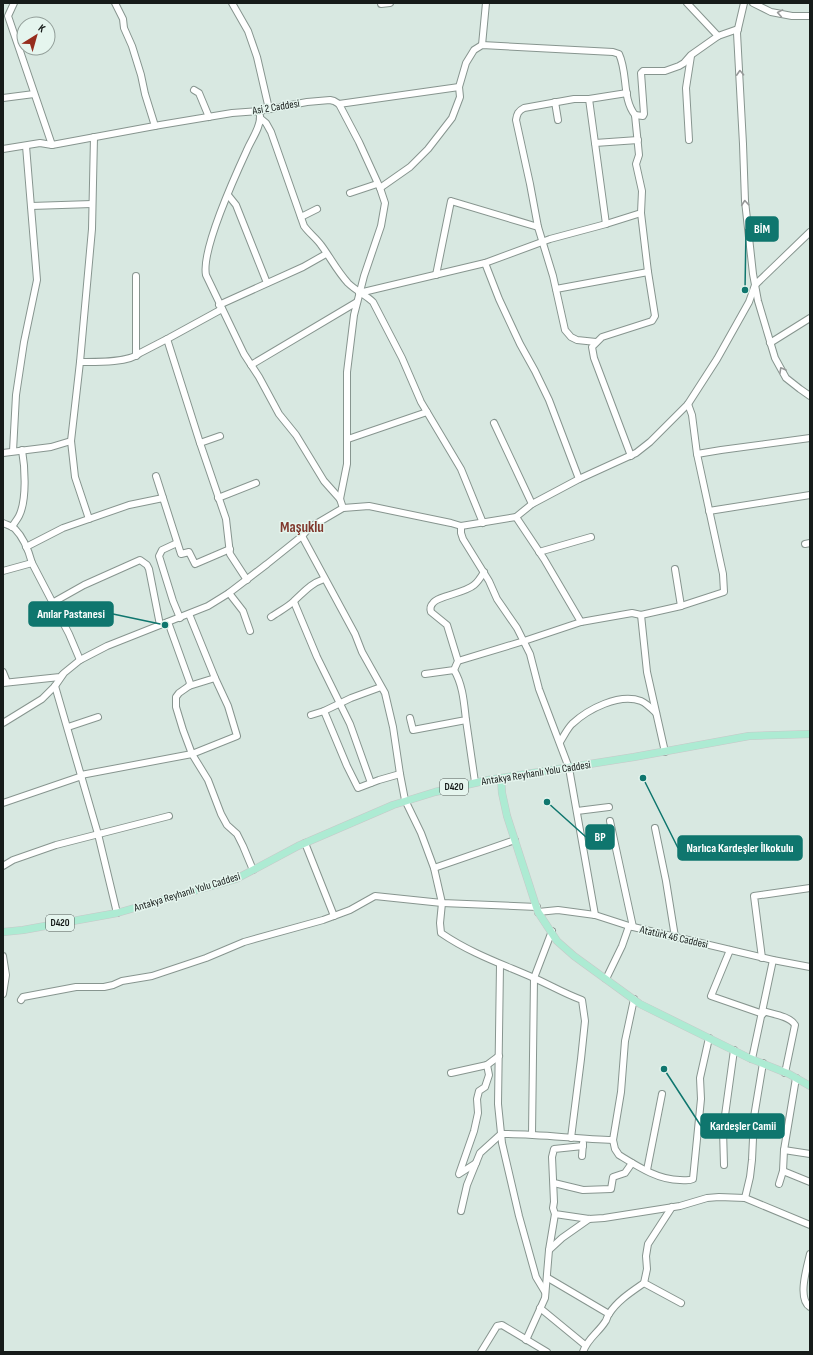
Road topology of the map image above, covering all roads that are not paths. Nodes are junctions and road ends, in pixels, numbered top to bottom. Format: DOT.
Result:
graph roads {
  1 [pos="14,3"];
  2 [pos="232,3"];
  3 [pos="390,3"];
  4 [pos="486,3"];
  5 [pos="687,3"];
  6 [pos="744,3"];
  7 [pos="752,3"];
  8 [pos="116,4"];
  9 [pos="381,4"];
  10 [pos="810,16"];
  11 [pos="738,29"];
  12 [pos="718,36"];
  13 [pos="482,45"];
  14 [pos="691,55"];
  15 [pos="459,87"];
  16 [pos="194,90"];
  17 [pos="627,93"];
  18 [pos="34,94"];
  19 [pos="3,98"];
  20 [pos="589,99"];
  21 [pos="555,102"];
  22 [pos="339,104"];
  23 [pos="269,109"];
  24 [pos="258,111"];
  25 [pos="635,115"];
  26 [pos="209,117"];
  27 [pos="260,118"];
  28 [pos="558,120"];
  29 [pos="155,126"];
  30 [pos="94,137"];
  31 [pos="638,140"];
  32 [pos="689,140"];
  33 [pos="595,143"];
  34 [pos="52,145"];
  35 [pos="26,146"];
  36 [pos="3,149"];
  37 [pos="378,186"];
  38 [pos="350,193"];
  39 [pos="228,194"];
  40 [pos="92,204"];
  41 [pos="31,206"];
  42 [pos="297,208"];
  43 [pos="317,209"];
  44 [pos="290,211"];
  45 [pos="641,213"];
  46 [pos="301,217"];
  47 [pos="606,224"];
  48 [pos="538,227"];
  49 [pos="810,232"];
  50 [pos="542,243"];
  51 [pos="326,254"];
  52 [pos="485,263"];
  53 [pos="648,272"];
  54 [pos="436,275"];
  55 [pos="136,276"];
  56 [pos="267,283"];
  57 [pos="755,285"];
  58 [pos="556,289"];
  59 [pos="359,293"];
  60 [pos="751,296"];
  61 [pos="758,300"];
  62 [pos="357,302"];
  63 [pos="221,307"];
  64 [pos="810,318"];
  65 [pos="167,339"];
  66 [pos="596,342"];
  67 [pos="770,343"];
  68 [pos="136,356"];
  69 [pos="80,362"];
  70 [pos="251,365"];
  71 [pos="810,396"];
  72 [pos="688,404"];
  73 [pos="427,412"];
  74 [pos="494,423"];
  75 [pos="220,436"];
  76 [pos="810,438"];
  77 [pos="348,439"];
  78 [pos="71,441"];
  79 [pos="200,443"];
  80 [pos="22,450"];
  81 [pos="13,451"];
  82 [pos="3,453"];
  83 [pos="697,454"];
  84 [pos="631,456"];
  85 [pos="156,476"];
  86 [pos="579,479"];
  87 [pos="256,483"];
  88 [pos="810,495"];
  89 [pos="163,498"];
  90 [pos="218,498"];
  91 [pos="340,499"];
  92 [pos="532,504"];
  93 [pos="343,508"];
  94 [pos="709,511"];
  95 [pos="516,517"];
  96 [pos="89,520"];
  97 [pos="3,523"];
  98 [pos="483,523"];
  99 [pos="461,526"];
  100 [pos="12,527"];
  101 [pos="302,536"];
  102 [pos="591,537"];
  103 [pos="177,543"];
  104 [pos="26,547"];
  105 [pos="230,549"];
  106 [pos="540,552"];
  107 [pos="32,563"];
  108 [pos="675,568"];
  109 [pos="3,571"];
  110 [pos="484,572"];
  111 [pos="324,579"];
  112 [pos="247,580"];
  113 [pos="229,593"];
  114 [pos="294,602"];
  115 [pos="52,603"];
  116 [pos="681,606"];
  117 [pos="189,614"];
  118 [pos="641,615"];
  119 [pos="180,618"];
  120 [pos="271,618"];
  121 [pos="168,622"];
  122 [pos="581,622"];
  123 [pos="160,625"];
  124 [pos="250,631"];
  125 [pos="524,642"];
  126 [pos="80,660"];
  127 [pos="458,661"];
  128 [pos="454,670"];
  129 [pos="3,672"];
  130 [pos="64,673"];
  131 [pos="425,674"];
  132 [pos="215,678"];
  133 [pos="5,682"];
  134 [pos="55,686"];
  135 [pos="189,686"];
  136 [pos="381,687"];
  137 [pos="340,702"];
  138 [pos="324,711"];
  139 [pos="656,713"];
  140 [pos="311,715"];
  141 [pos="98,717"];
  142 [pos="410,718"];
  143 [pos="466,720"];
  144 [pos="3,723"];
  145 [pos="68,727"];
  146 [pos="810,734"];
  147 [pos="560,742"];
  148 [pos="665,752"];
  149 [pos="192,754"];
  150 [pos="569,768"];
  151 [pos="400,774"];
  152 [pos="81,776"];
  153 [pos="501,778"];
  154 [pos="475,782"];
  155 [pos="372,783"];
  156 [pos="405,800"];
  157 [pos="3,803"];
  158 [pos="609,806"];
  159 [pos="577,811"];
  160 [pos="169,816"];
  161 [pos="610,821"];
  162 [pos="655,828"];
  163 [pos="98,834"];
  164 [pos="515,840"];
  165 [pos="305,843"];
  166 [pos="3,866"];
  167 [pos="434,868"];
  168 [pos="252,870"];
  169 [pos="810,888"];
  170 [pos="442,903"];
  171 [pos="537,909"];
  172 [pos="117,913"];
  173 [pos="334,916"];
  174 [pos="595,916"];
  175 [pos="631,927"];
  176 [pos="552,931"];
  177 [pos="3,932"];
  178 [pos="675,937"];
  179 [pos="730,950"];
  180 [pos="3,956"];
  181 [pos="762,958"];
  182 [pos="774,960"];
  183 [pos="500,965"];
  184 [pos="810,967"];
  185 [pos="534,978"];
  186 [pos="606,980"];
  187 [pos="3,994"];
  188 [pos="634,999"];
  189 [pos="21,1000"];
  190 [pos="763,1013"];
  191 [pos="709,1038"];
  192 [pos="734,1050"];
  193 [pos="500,1056"];
  194 [pos="752,1059"];
  195 [pos="763,1063"];
  196 [pos="487,1065"];
  197 [pos="451,1073"];
  198 [pos="785,1073"];
  199 [pos="796,1078"];
  200 [pos="810,1086"];
  201 [pos="662,1094"];
  202 [pos="501,1134"];
  203 [pos="532,1134"];
  204 [pos="571,1138"];
  205 [pos="583,1139"];
  206 [pos="613,1140"];
  207 [pos="583,1146"];
  208 [pos="784,1150"];
  209 [pos="810,1154"];
  210 [pos="582,1156"];
  211 [pos="476,1163"];
  212 [pos="632,1163"];
  213 [pos="724,1165"];
  214 [pos="647,1170"];
  215 [pos="783,1171"];
  216 [pos="810,1182"];
  217 [pos="554,1183"];
  218 [pos="779,1184"];
  219 [pos="745,1198"];
  220 [pos="672,1207"];
  221 [pos="461,1211"];
  222 [pos="555,1214"];
  223 [pos="589,1219"];
  224 [pos="810,1225"];
  225 [pos="549,1250"];
  226 [pos="810,1254"];
  227 [pos="548,1278"];
  228 [pos="644,1283"];
  229 [pos="545,1292"];
  230 [pos="681,1303"];
  231 [pos="810,1307"];
  232 [pos="540,1308"];
  233 [pos="609,1314"];
  234 [pos="526,1340"];
  235 [pos="585,1345"];
  236 [pos="481,1352"];
  237 [pos="547,1352"];
  238 [pos="584,1352"];
  1 -- 18 [label="street"];
  2 -- 23 [label="street"];
  3 -- 9 [label="street"];
  4 -- 13 [label="street"];
  5 -- 12 [label="street"];
  6 -- 11 [label="street"];
  10 -- 7 [label="street, one-way"];
  8 -- 29 [label="street"];
  11 -- 12 [label="street"];
  57 -- 11 [label="street, one-way"];
  12 -- 14 [label="street"];
  13 -- 15 [label="street"];
  13 -- 17 [label="street"];
  14 -- 25 [label="street"];
  14 -- 32 [label="street"];
  15 -- 22 [label="street, Asi 2 Caddesi"];
  15 -- 37 [label="street"];
  16 -- 26 [label="street"];
  17 -- 20 [label="street"];
  17 -- 25 [label="street"];
  18 -- 19 [label="street"];
  18 -- 34 [label="street"];
  20 -- 21 [label="street"];
  20 -- 33 [label="street"];
  21 -- 28 [label="street"];
  21 -- 48 [label="street"];
  22 -- 23 [label="street, Asi 2 Caddesi"];
  22 -- 37 [label="street"];
  23 -- 24 [label="street, Asi 2 Caddesi"];
  24 -- 26 [label="street, Asi 2 Caddesi"];
  24 -- 27 [label="street"];
  25 -- 31 [label="street"];
  26 -- 29 [label="street, Asi 2 Caddesi"];
  27 -- 39 [label="street"];
  27 -- 42 [label="street"];
  29 -- 30 [label="street, Asi 2 Caddesi"];
  30 -- 34 [label="street, Asi 2 Caddesi"];
  30 -- 40 [label="street"];
  31 -- 33 [label="street"];
  31 -- 45 [label="street"];
  33 -- 47 [label="street"];
  34 -- 35 [label="street, Asi 2 Caddesi"];
  35 -- 36 [label="street, Asi 2 Caddesi"];
  35 -- 41 [label="street"];
  37 -- 38 [label="street"];
  37 -- 59 [label="street"];
  39 -- 56 [label="street"];
  39 -- 63 [label="street"];
  40 -- 41 [label="street"];
  40 -- 69 [label="street"];
  41 -- 81 [label="street"];
  42 -- 44 [label="street"];
  42 -- 46 [label="street"];
  43 -- 46 [label="street"];
  45 -- 47 [label="street"];
  45 -- 53 [label="street"];
  46 -- 51 [label="street"];
  47 -- 50 [label="street"];
  48 -- 50 [label="street"];
  48 -- 54 [label="street"];
  49 -- 57 [label="street"];
  50 -- 52 [label="street"];
  50 -- 58 [label="street"];
  51 -- 56 [label="street"];
  51 -- 59 [label="street"];
  52 -- 54 [label="street"];
  52 -- 86 [label="street"];
  53 -- 58 [label="street"];
  53 -- 66 [label="street"];
  54 -- 59 [label="street"];
  55 -- 68 [label="street"];
  56 -- 63 [label="street"];
  57 -- 60 [label="street"];
  57 -- 61 [label="street"];
  58 -- 66 [label="street"];
  59 -- 62 [label="street"];
  59 -- 73 [label="street"];
  60 -- 61 [label="street"];
  60 -- 72 [label="street"];
  61 -- 67 [label="street"];
  62 -- 70 [label="street"];
  62 -- 77 [label="street"];
  63 -- 65 [label="street"];
  63 -- 70 [label="street"];
  64 -- 67 [label="street"];
  65 -- 68 [label="street"];
  65 -- 79 [label="street"];
  66 -- 84 [label="street"];
  71 -- 67 [label="street, one-way"];
  68 -- 69 [label="street"];
  69 -- 78 [label="street"];
  70 -- 91 [label="street"];
  72 -- 83 [label="street"];
  72 -- 84 [label="street"];
  73 -- 77 [label="street"];
  73 -- 98 [label="street"];
  74 -- 92 [label="street"];
  75 -- 79 [label="street"];
  76 -- 83 [label="street"];
  77 -- 91 [label="street"];
  78 -- 80 [label="street"];
  78 -- 96 [label="street"];
  79 -- 90 [label="street"];
  80 -- 81 [label="street"];
  80 -- 100 [label="street"];
  81 -- 82 [label="street"];
  83 -- 94 [label="street"];
  84 -- 86 [label="street"];
  85 -- 89 [label="street"];
  86 -- 92 [label="street"];
  87 -- 90 [label="street"];
  88 -- 94 [label="street"];
  89 -- 96 [label="street"];
  89 -- 103 [label="street"];
  90 -- 105 [label="street"];
  91 -- 93 [label="street"];
  92 -- 95 [label="street"];
  93 -- 99 [label="street"];
  93 -- 101 [label="street"];
  94 -- 116 [label="street"];
  95 -- 98 [label="street"];
  95 -- 106 [label="street"];
  96 -- 104 [label="street"];
  97 -- 100 [label="street"];
  98 -- 99 [label="street"];
  99 -- 110 [label="street"];
  100 -- 104 [label="street"];
  101 -- 111 [label="street"];
  101 -- 112 [label="street"];
  102 -- 106 [label="street"];
  103 -- 105 [label="street"];
  103 -- 119 [label="street"];
  104 -- 107 [label="street"];
  105 -- 112 [label="street"];
  106 -- 122 [label="street"];
  107 -- 109 [label="street"];
  107 -- 115 [label="street"];
  108 -- 116 [label="street"];
  110 -- 125 [label="street"];
  110 -- 127 [label="street"];
  111 -- 114 [label="street"];
  111 -- 136 [label="street"];
  112 -- 113 [label="street"];
  113 -- 117 [label="street"];
  113 -- 124 [label="street"];
  114 -- 120 [label="street"];
  114 -- 137 [label="street"];
  115 -- 123 [label="street"];
  115 -- 126 [label="street"];
  116 -- 118 [label="street"];
  117 -- 119 [label="street"];
  117 -- 132 [label="street"];
  118 -- 122 [label="street"];
  118 -- 139 [label="street"];
  119 -- 121 [label="street"];
  121 -- 123 [label="street"];
  121 -- 135 [label="street"];
  122 -- 125 [label="street"];
  123 -- 126 [label="street"];
  125 -- 127 [label="street"];
  125 -- 147 [label="street"];
  126 -- 130 [label="street"];
  127 -- 128 [label="street"];
  128 -- 131 [label="street"];
  128 -- 143 [label="street"];
  129 -- 133 [label="street"];
  130 -- 133 [label="street"];
  130 -- 134 [label="street"];
  132 -- 135 [label="street"];
  132 -- 149 [label="street"];
  134 -- 144 [label="street"];
  134 -- 145 [label="street"];
  135 -- 149 [label="street"];
  136 -- 137 [label="street"];
  136 -- 151 [label="street"];
  137 -- 138 [label="street"];
  137 -- 155 [label="street"];
  138 -- 140 [label="street"];
  138 -- 155 [label="street"];
  139 -- 147 [label="street"];
  139 -- 148 [label="street"];
  141 -- 145 [label="street"];
  142 -- 143 [label="street"];
  143 -- 154 [label="street"];
  145 -- 152 [label="street"];
  146 -- 148 [label="main road, Antakya Reyhanlı Yolu Caddesi / D420"];
  147 -- 150 [label="street"];
  148 -- 150 [label="main road, Antakya Reyhanlı Yolu Caddesi / D420"];
  149 -- 152 [label="street"];
  149 -- 168 [label="street"];
  150 -- 153 [label="main road, Antakya Reyhanlı Yolu Caddesi / D420"];
  150 -- 159 [label="street"];
  151 -- 155 [label="street"];
  151 -- 156 [label="street"];
  152 -- 157 [label="street"];
  152 -- 163 [label="street"];
  153 -- 154 [label="main road, Antakya Reyhanlı Yolu Caddesi / D420"];
  153 -- 164 [label="main road"];
  154 -- 156 [label="main road, Antakya Reyhanlı Yolu Caddesi / D420"];
  156 -- 165 [label="main road, Antakya Reyhanlı Yolu Caddesi / D420"];
  156 -- 167 [label="street"];
  158 -- 159 [label="street"];
  159 -- 174 [label="street"];
  160 -- 163 [label="street"];
  161 -- 175 [label="street"];
  162 -- 178 [label="street"];
  163 -- 166 [label="street"];
  163 -- 172 [label="street"];
  164 -- 167 [label="street"];
  164 -- 171 [label="main road"];
  165 -- 168 [label="main road, Antakya Reyhanlı Yolu Caddesi / D420"];
  165 -- 173 [label="street"];
  167 -- 170 [label="street"];
  168 -- 172 [label="main road, Antakya Reyhanlı Yolu Caddesi / D420"];
  169 -- 181 [label="street"];
  170 -- 171 [label="street, Atatürk 46 Caddesi"];
  170 -- 173 [label="street, Atatürk 46 Caddesi"];
  170 -- 183 [label="street"];
  171 -- 174 [label="street, Atatürk 46 Caddesi"];
  171 -- 176 [label="main road"];
  172 -- 177 [label="main road, D420"];
  173 -- 189 [label="street, Atatürk 46 Caddesi"];
  174 -- 175 [label="street, Atatürk 46 Caddesi"];
  175 -- 178 [label="street, Atatürk 46 Caddesi"];
  175 -- 186 [label="street"];
  176 -- 185 [label="street"];
  176 -- 186 [label="main road"];
  178 -- 179 [label="street, Atatürk 46 Caddesi"];
  179 -- 181 [label="street, Atatürk 46 Caddesi"];
  179 -- 190 [label="street"];
  180 -- 187 [label="street"];
  181 -- 182 [label="street, Atatürk 46 Caddesi"];
  182 -- 184 [label="street, Atatürk 46 Caddesi"];
  182 -- 190 [label="street"];
  183 -- 185 [label="street"];
  183 -- 193 [label="street"];
  185 -- 203 [label="street"];
  185 -- 204 [label="street"];
  186 -- 188 [label="main road"];
  188 -- 191 [label="main road"];
  188 -- 206 [label="street"];
  190 -- 194 [label="street"];
  190 -- 198 [label="street"];
  191 -- 192 [label="main road"];
  191 -- 214 [label="street"];
  192 -- 194 [label="main road"];
  192 -- 213 [label="street"];
  193 -- 196 [label="street"];
  193 -- 202 [label="street"];
  194 -- 195 [label="main road"];
  195 -- 198 [label="main road"];
  195 -- 219 [label="street"];
  196 -- 197 [label="street"];
  196 -- 211 [label="street"];
  198 -- 199 [label="main road"];
  199 -- 200 [label="main road"];
  199 -- 208 [label="street"];
  201 -- 214 [label="street"];
  202 -- 203 [label="street"];
  202 -- 211 [label="street"];
  202 -- 229 [label="street"];
  203 -- 204 [label="street"];
  204 -- 205 [label="street"];
  205 -- 206 [label="street"];
  205 -- 207 [label="street"];
  206 -- 212 [label="street"];
  207 -- 210 [label="street"];
  207 -- 217 [label="street"];
  208 -- 209 [label="street"];
  208 -- 215 [label="street"];
  211 -- 221 [label="street"];
  212 -- 214 [label="street"];
  212 -- 217 [label="street"];
  215 -- 216 [label="street"];
  215 -- 218 [label="street"];
  217 -- 222 [label="street"];
  219 -- 220 [label="street"];
  219 -- 224 [label="street"];
  220 -- 223 [label="street"];
  220 -- 228 [label="street"];
  222 -- 223 [label="street"];
  222 -- 225 [label="street"];
  223 -- 225 [label="street"];
  225 -- 227 [label="street"];
  226 -- 231 [label="street"];
  227 -- 229 [label="street"];
  227 -- 233 [label="street"];
  228 -- 230 [label="street"];
  228 -- 233 [label="street"];
  229 -- 232 [label="street"];
  232 -- 234 [label="street"];
  232 -- 235 [label="street"];
  233 -- 235 [label="street"];
  234 -- 236 [label="street"];
  234 -- 237 [label="street"];
  235 -- 238 [label="street"];
}
